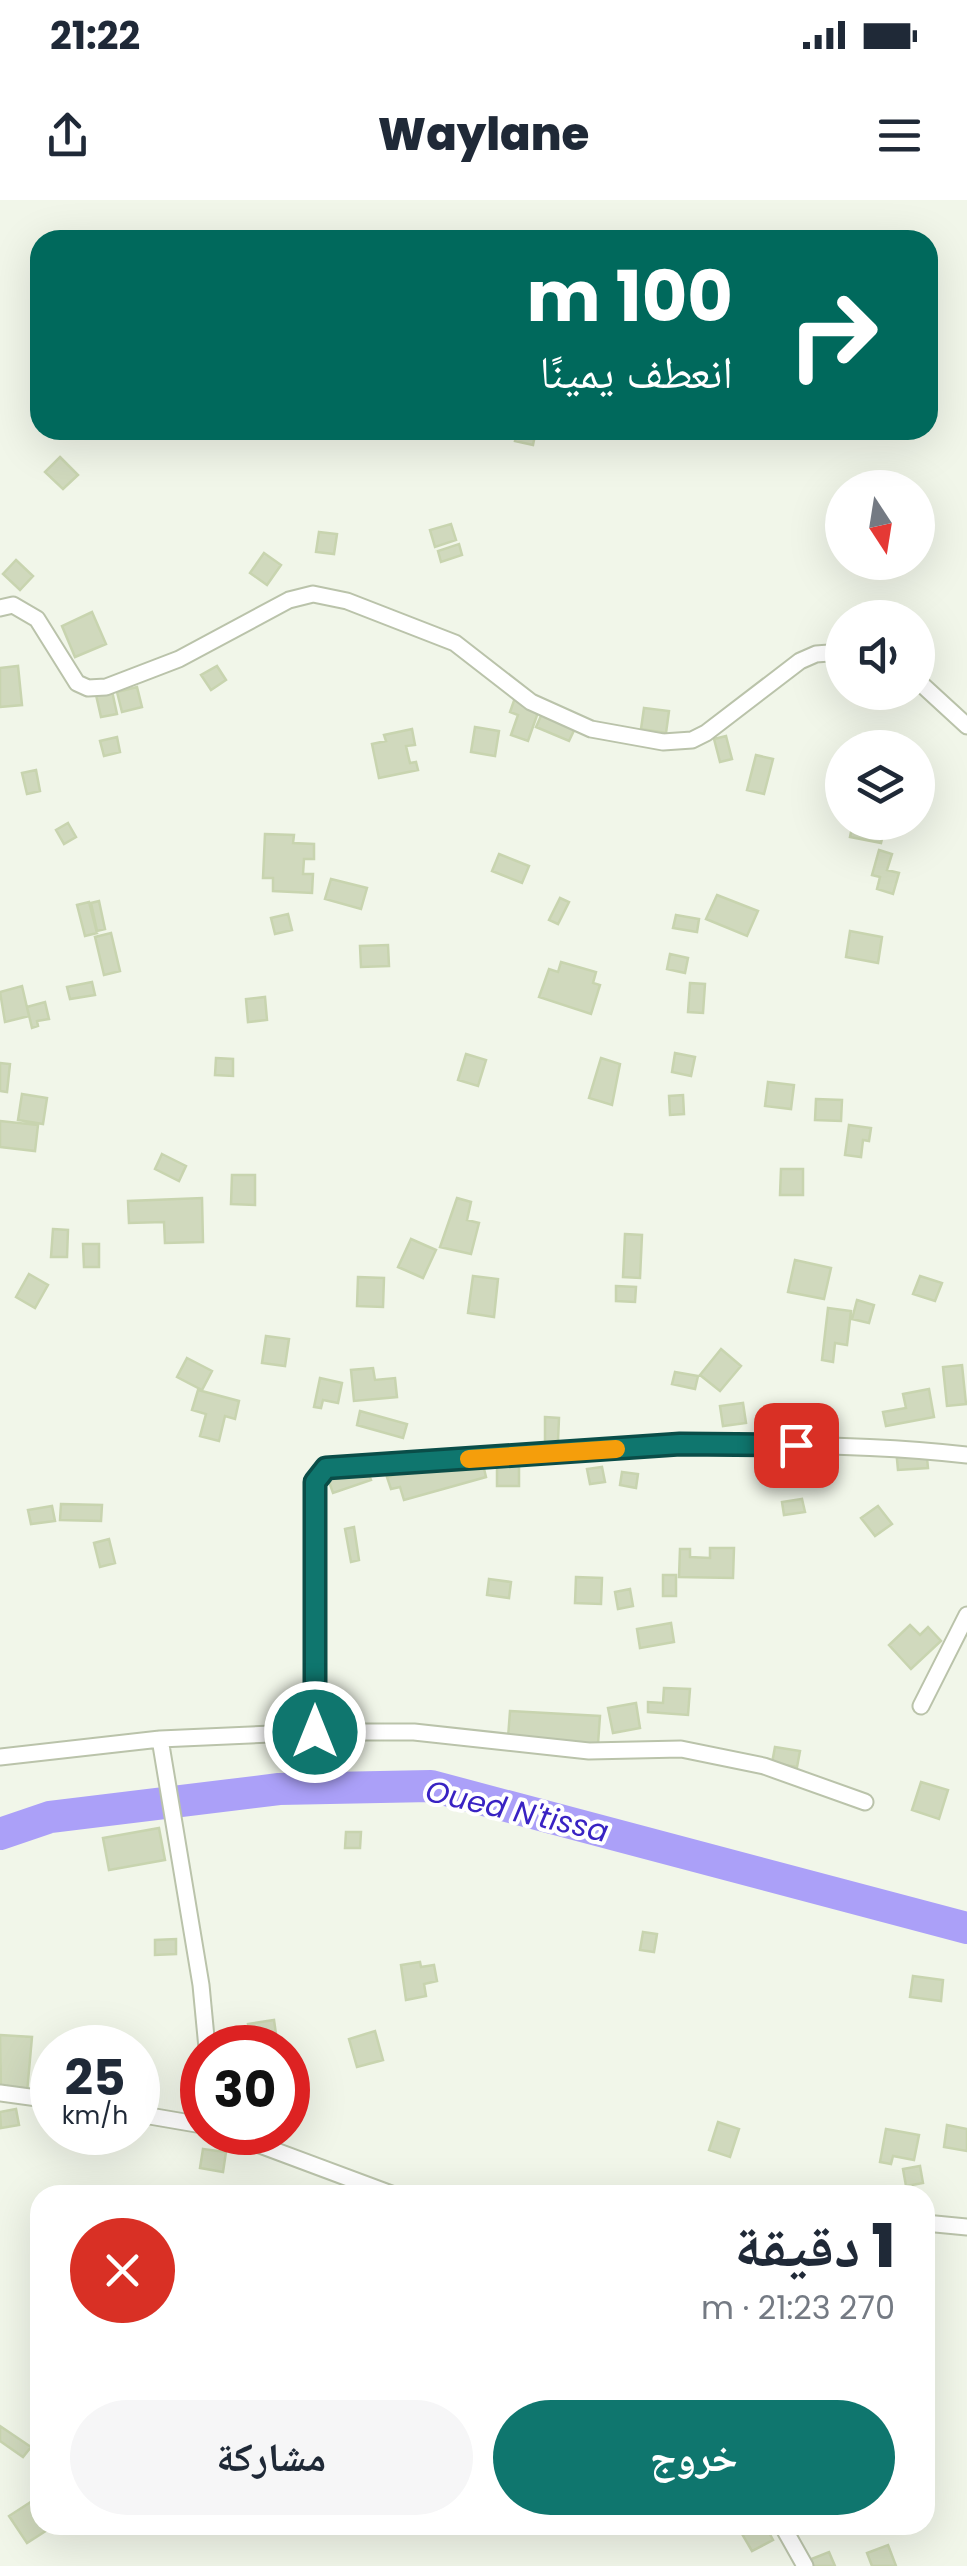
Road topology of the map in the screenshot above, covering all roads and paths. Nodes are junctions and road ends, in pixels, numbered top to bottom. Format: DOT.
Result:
graph roads {
  1 [pos="0,608"];
  2 [pos="825,653"];
  3 [pos="935,697"];
  4 [pos="967,726"];
  5 [pos="967,1455"];
  6 [pos="967,1615"];
  7 [pos="921,1706"];
  8 [pos="315,1732"];
  9 [pos="160,1739"];
  10 [pos="0,1757"];
  11 [pos="865,1802"];
  12 [pos="204,2025"];
  13 [pos="0,2093"];
  14 [pos="30,2097"];
  15 [pos="286,2155"];
  16 [pos="367,2185"];
  17 [pos="935,2223"];
  18 [pos="967,2227"];
  19 [pos="788,2535"];
  20 [pos="805,2566"];
  1 -- 2 [label="street"];
  3 -- 4 [label="street"];
  5 -- 8 [label="street"];
  6 -- 7 [label="street"];
  8 -- 9 [label="street"];
  8 -- 11 [label="street"];
  9 -- 10 [label="street"];
  9 -- 12 [label="street"];
  13 -- 14 [label="street"];
  15 -- 16 [label="street"];
  17 -- 18 [label="street"];
  19 -- 20 [label="street"];
}
